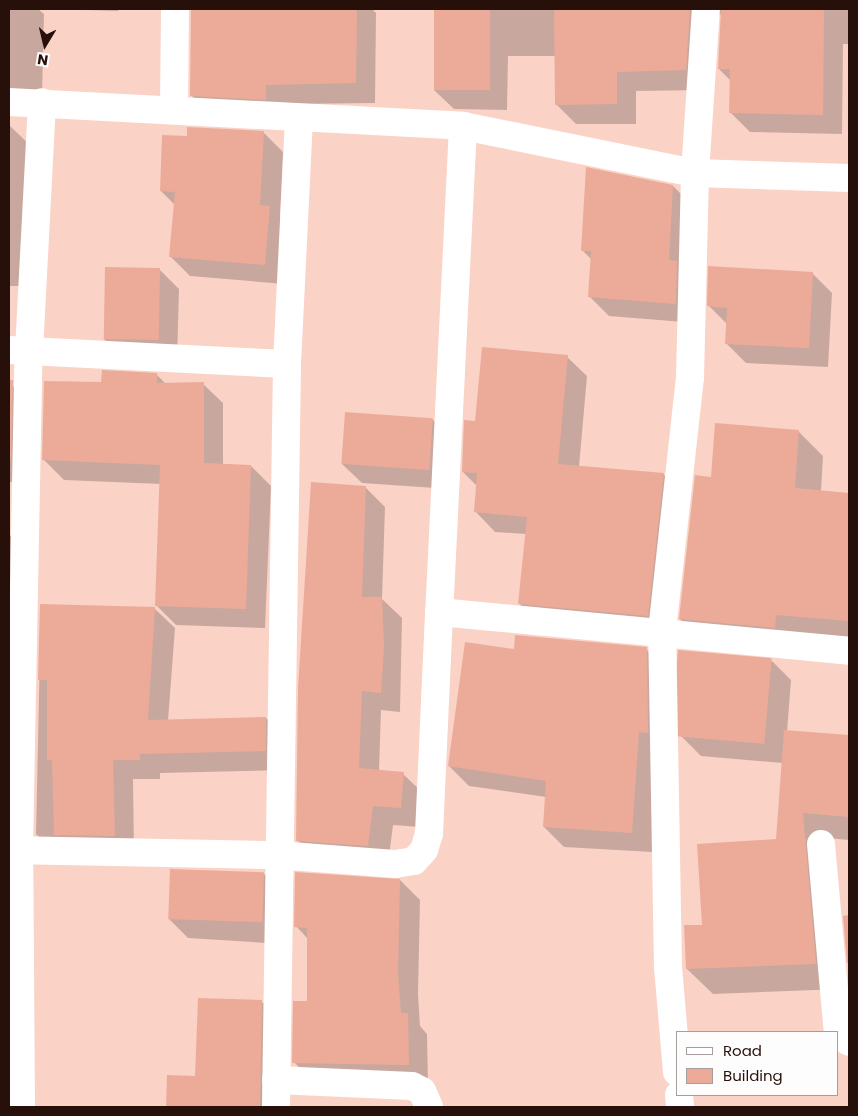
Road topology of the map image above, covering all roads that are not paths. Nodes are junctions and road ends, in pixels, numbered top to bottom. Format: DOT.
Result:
graph roads {
  1 [pos="176,9"];
  2 [pos="706,9"];
  3 [pos="9,102"];
  4 [pos="42,102"];
  5 [pos="174,108"];
  6 [pos="299,119"];
  7 [pos="463,126"];
  8 [pos="695,173"];
  9 [pos="849,178"];
  10 [pos="19,350"];
  11 [pos="287,364"];
  12 [pos="439,612"];
  13 [pos="662,631"];
  14 [pos="849,651"];
  15 [pos="821,844"];
  16 [pos="14,850"];
  17 [pos="277,855"];
  18 [pos="837,1031"];
  19 [pos="838,1036"];
  20 [pos="849,1042"];
  21 [pos="676,1060"];
  22 [pos="276,1080"];
  23 [pos="21,1107"];
  24 [pos="276,1107"];
  25 [pos="429,1107"];
  1 -- 5 [label="street"];
  2 -- 8 [label="street"];
  3 -- 4 [label="street"];
  4 -- 5 [label="street"];
  4 -- 10 [label="street"];
  5 -- 6 [label="street"];
  6 -- 7 [label="street"];
  6 -- 11 [label="street"];
  7 -- 8 [label="street"];
  7 -- 12 [label="street"];
  8 -- 9 [label="street"];
  8 -- 13 [label="street"];
  10 -- 11 [label="street"];
  10 -- 16 [label="street"];
  11 -- 17 [label="street"];
  12 -- 13 [label="street"];
  12 -- 17 [label="street"];
  13 -- 14 [label="street"];
  13 -- 21 [label="street"];
  15 -- 18 [label="street"];
  16 -- 17 [label="street"];
  16 -- 23 [label="street"];
  17 -- 22 [label="street"];
  19 -- 20 [label="street"];
  22 -- 24 [label="street"];
  22 -- 25 [label="street"];
}
